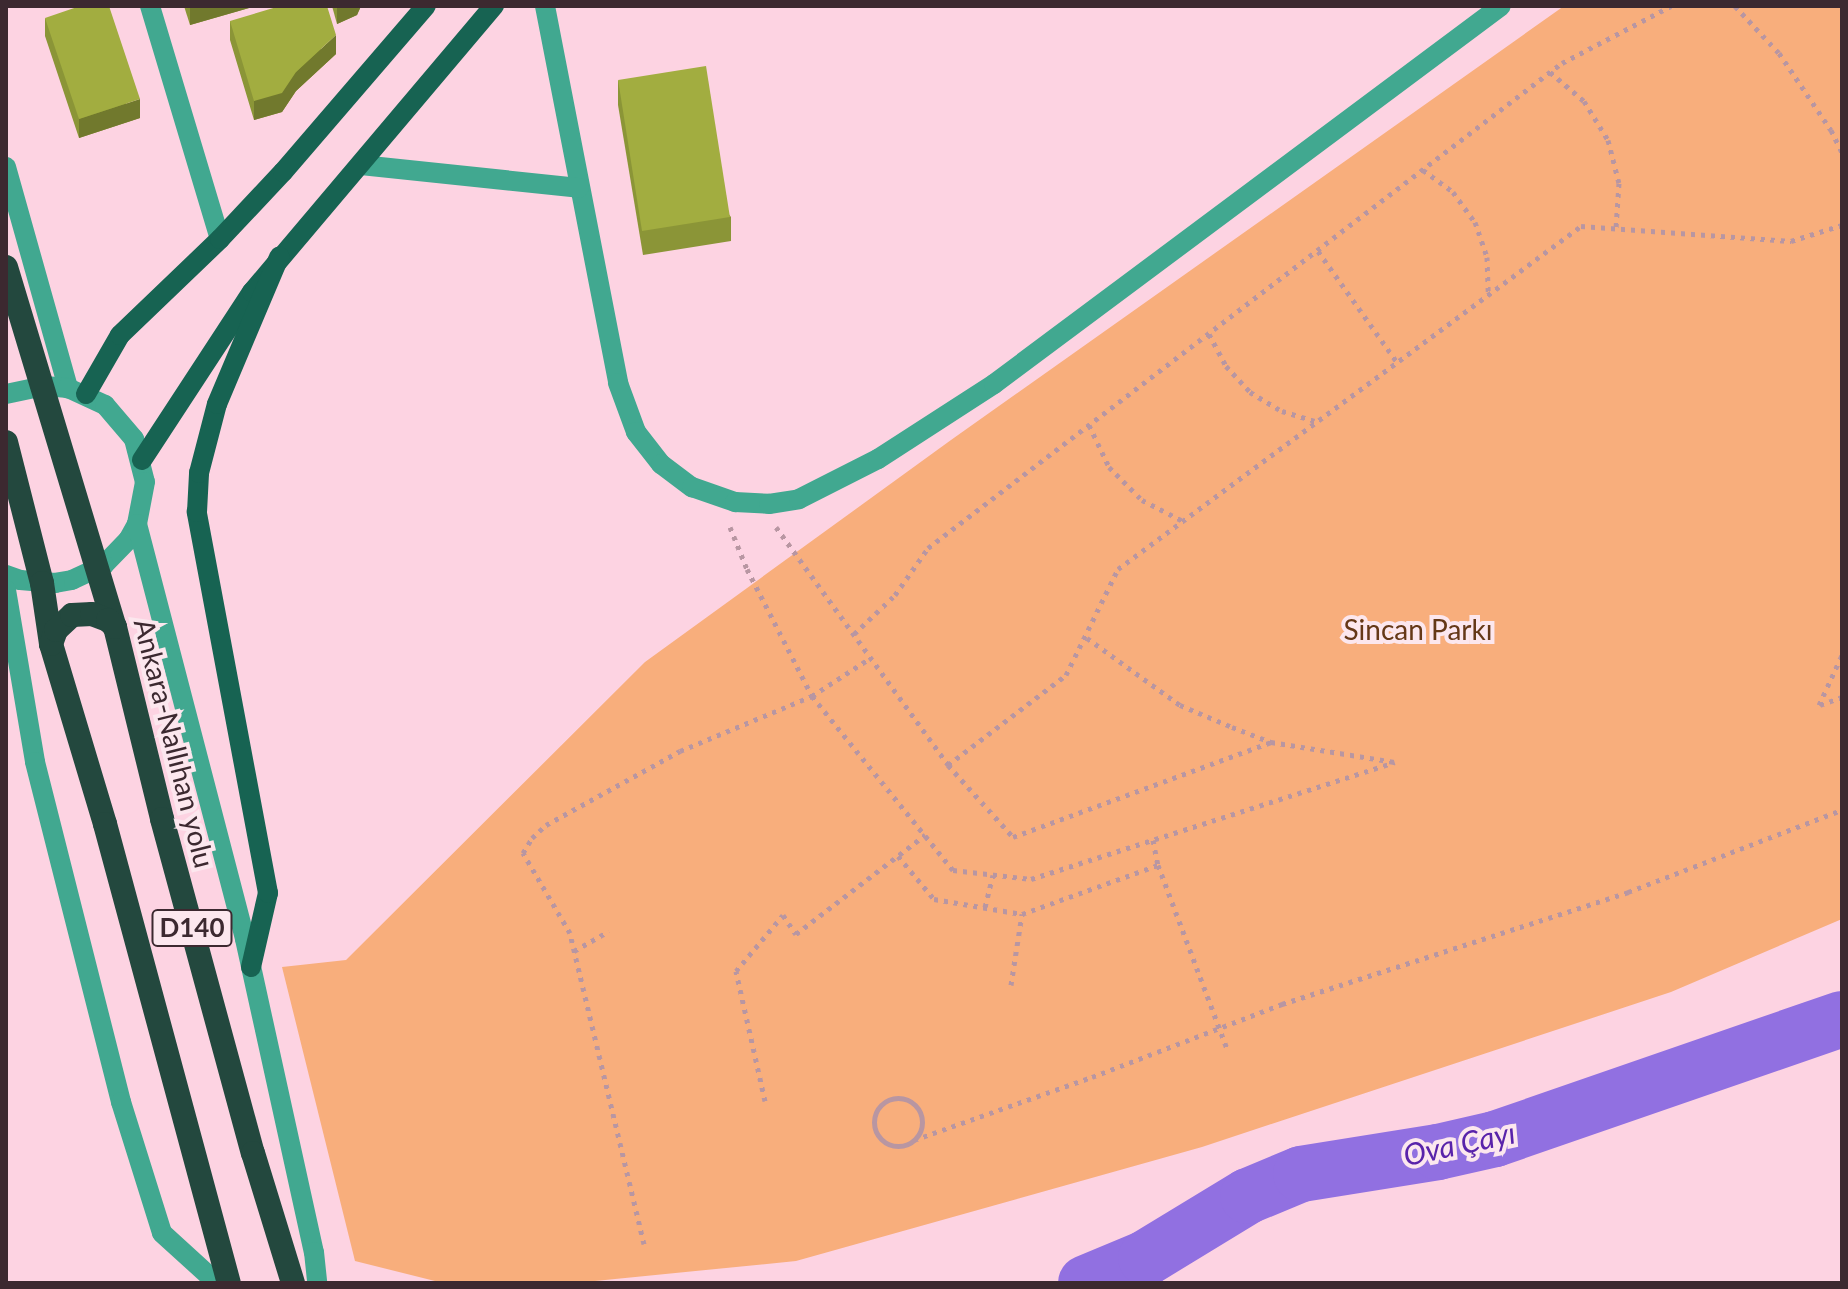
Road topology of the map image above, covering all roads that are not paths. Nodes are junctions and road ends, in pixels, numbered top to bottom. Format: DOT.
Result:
graph roads {
  1 [pos="150,6"];
  2 [pos="426,6"];
  3 [pos="494,6"];
  4 [pos="545,6"];
  5 [pos="1496,8"];
  6 [pos="361,165"];
  7 [pos="6,167"];
  8 [pos="579,188"];
  9 [pos="220,239"];
  10 [pos="279,257"];
  11 [pos="6,267"];
  12 [pos="66,389"];
  13 [pos="6,394"];
  14 [pos="6,442"];
  15 [pos="142,460"];
  16 [pos="137,524"];
  17 [pos="6,575"];
  18 [pos="6,590"];
  19 [pos="115,627"];
  20 [pos="51,644"];
  21 [pos="251,967"];
  22 [pos="217,1283"];
  23 [pos="229,1283"];
  24 [pos="293,1283"];
  25 [pos="317,1283"];
  1 -- 9 [label="street"];
  2 -- 9 [label="main road"];
  3 -- 6 [label="main road"];
  4 -- 8 [label="street"];
  5 -- 8 [label="street"];
  6 -- 8 [label="street"];
  6 -- 10 [label="main road"];
  7 -- 12 [label="street"];
  9 -- 12 [label="main road"];
  10 -- 15 [label="main road"];
  10 -- 21 [label="main road"];
  11 -- 12 [label="highway, Ankara-Nallıhan yolu / D140"];
  12 -- 13 [label="street"];
  12 -- 15 [label="street"];
  12 -- 19 [label="highway, Ankara-Nallıhan yolu / D140"];
  14 -- 20 [label="highway, D140"];
  15 -- 16 [label="street"];
  16 -- 17 [label="street"];
  16 -- 21 [label="street"];
  18 -- 22 [label="street"];
  19 -- 20 [label="highway"];
  19 -- 24 [label="highway, Ankara-Nallıhan yolu / D140"];
  20 -- 23 [label="highway, D140"];
  21 -- 25 [label="street"];
}
